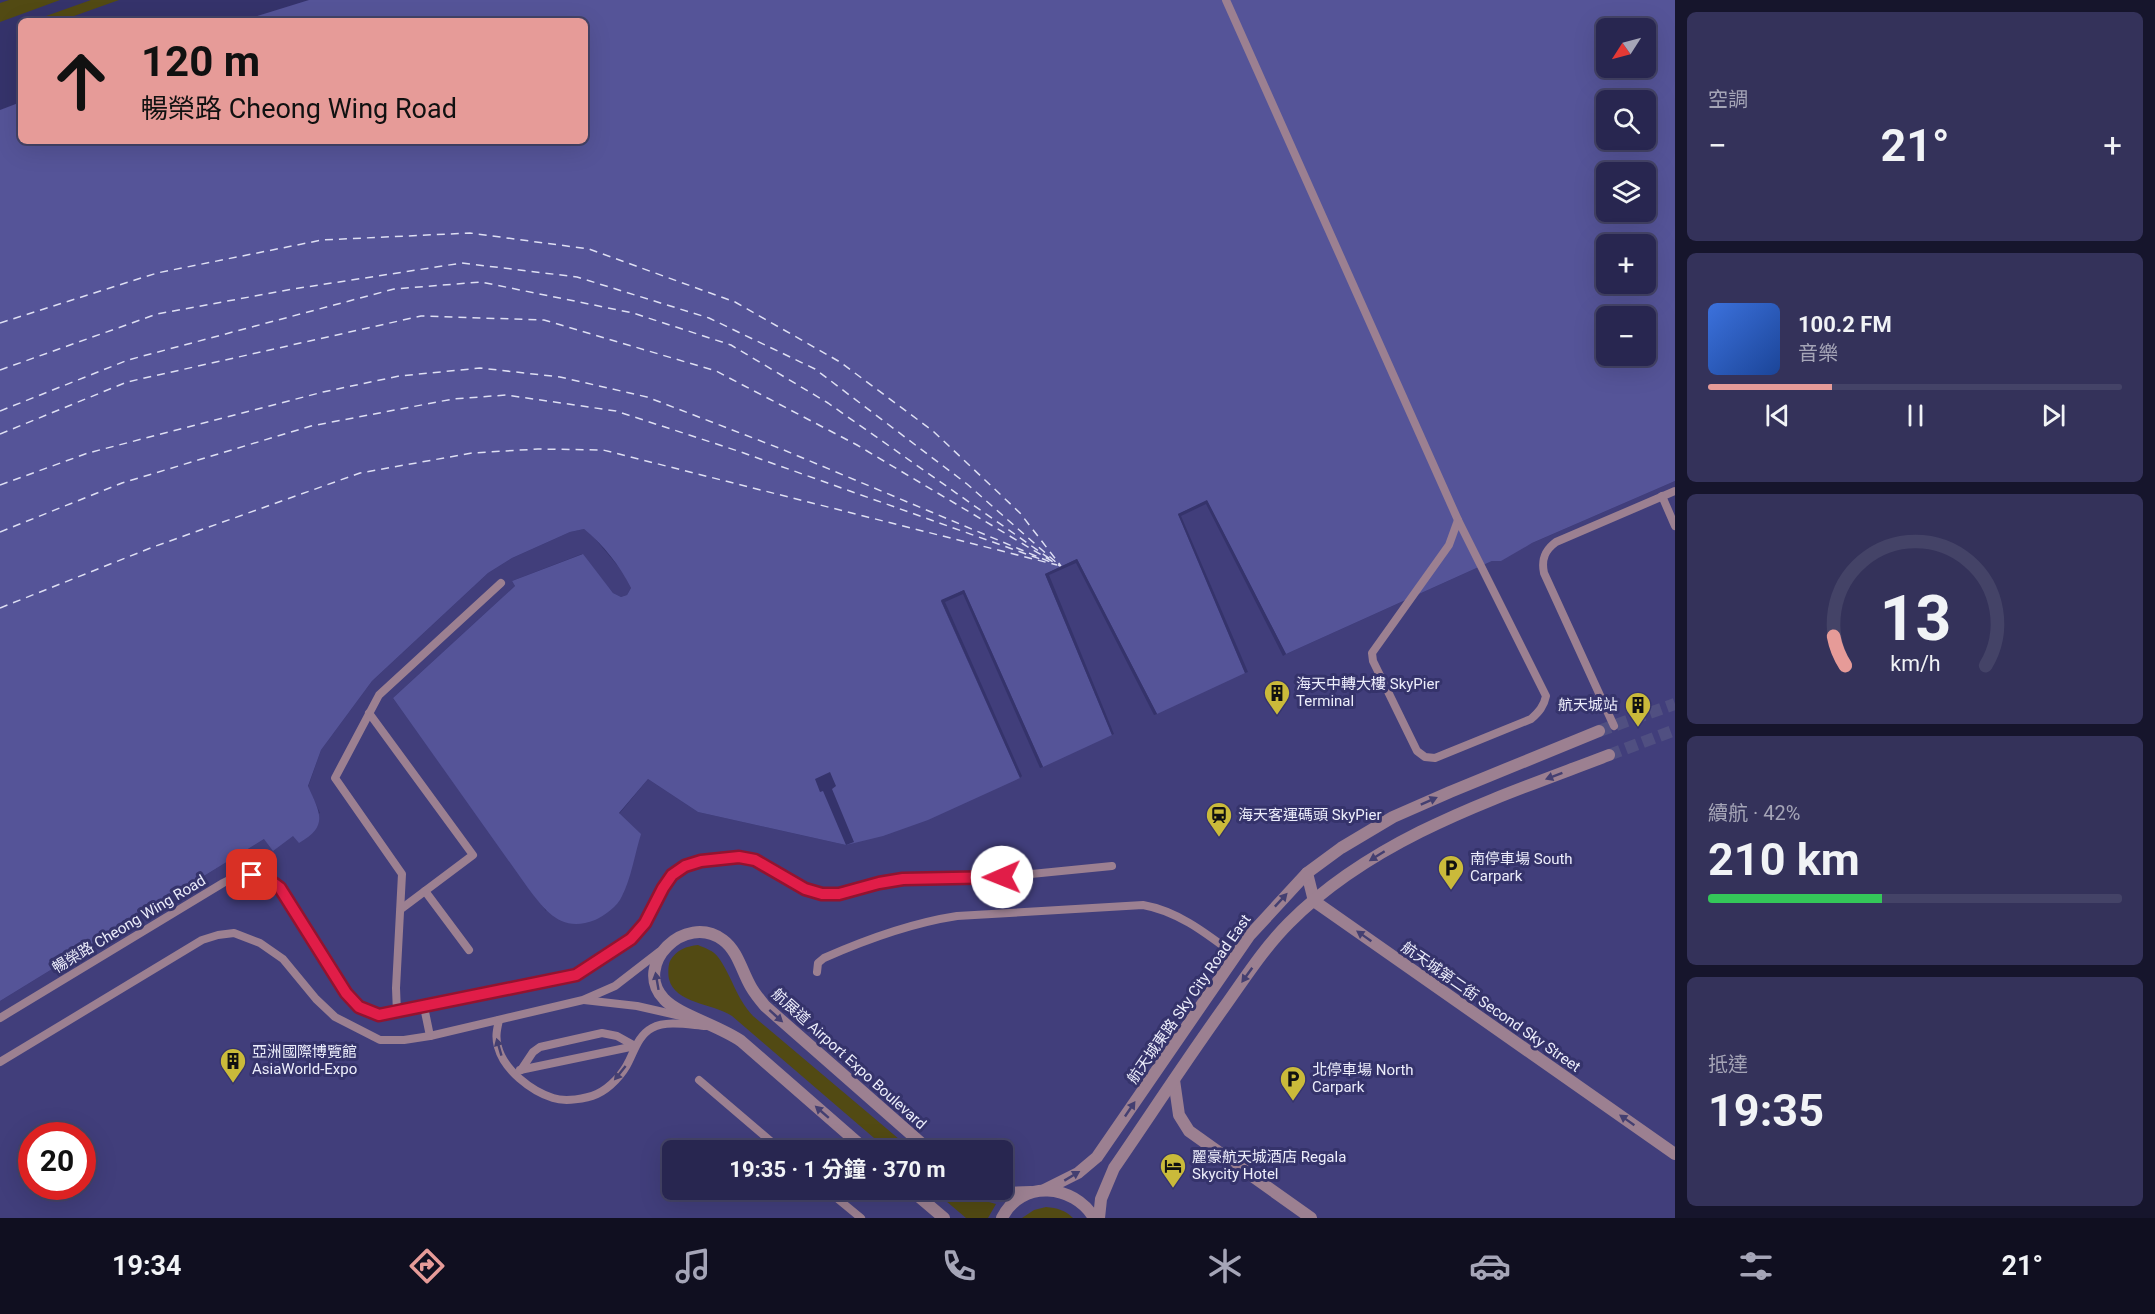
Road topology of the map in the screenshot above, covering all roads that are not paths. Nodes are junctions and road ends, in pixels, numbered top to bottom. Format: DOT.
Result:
graph roads {
  1 [pos="1226,0"];
  2 [pos="1675,491"];
  3 [pos="1662,496"];
  4 [pos="1458,520"];
  5 [pos="1675,526"];
  6 [pos="501,583"];
  7 [pos="369,713"];
  8 [pos="1614,726"];
  9 [pos="1599,731"];
  10 [pos="1609,755"];
  11 [pos="1112,866"];
  12 [pos="1307,873"];
  13 [pos="425,891"];
  14 [pos="1314,901"];
  15 [pos="401,909"];
  16 [pos="665,947"];
  17 [pos="469,950"];
  18 [pos="1235,955"];
  19 [pos="817,972"];
  20 [pos="583,1000"];
  21 [pos="424,1007"];
  22 [pos="397,1013"];
  23 [pos="0,1018"];
  24 [pos="499,1020"];
  25 [pos="703,1021"];
  26 [pos="717,1026"];
  27 [pos="430,1036"];
  28 [pos="636,1046"];
  29 [pos="0,1062"];
  30 [pos="517,1071"];
  31 [pos="699,1080"];
  32 [pos="1174,1080"];
  33 [pos="770,1140"];
  34 [pos="855,1140"];
  35 [pos="918,1140"];
  36 [pos="1675,1154"];
  37 [pos="1038,1191"];
  38 [pos="1013,1192"];
  39 [pos="839,1200"];
  40 [pos="923,1200"];
  41 [pos="861,1218"];
  42 [pos="944,1218"];
  43 [pos="1002,1218"];
  44 [pos="1094,1218"];
  45 [pos="1099,1218"];
  46 [pos="1311,1218"];
  1 -- 4 [label="lane"];
  2 -- 3 [label="lane"];
  3 -- 5 [label="lane"];
  3 -- 8 [label="lane"];
  4 -- 4 [label="lane"];
  6 -- 7 [label="lane"];
  7 -- 13 [label="lane"];
  7 -- 15 [label="lane"];
  12 -- 9 [label="street, 航天城東路 Sky City Road East, one-way"];
  10 -- 14 [label="street, one-way"];
  11 -- 21 [label="lane, 暢榮路 Cheong Wing Road"];
  12 -- 14 [label="street"];
  18 -- 12 [label="street, 航天城東路 Sky City Road East, one-way"];
  13 -- 15 [label="lane"];
  13 -- 17 [label="lane"];
  14 -- 32 [label="street, one-way"];
  36 -- 14 [label="street, 航天城第二街 Second Sky Street, one-way"];
  15 -- 22 [label="lane"];
  16 -- 20 [label="lane"];
  25 -- 16 [label="street, one-way"];
  16 -- 35 [label="street, 航展道 Airport Expo Boulevard, one-way"];
  18 -- 19 [label="lane"];
  37 -- 18 [label="street, 航天城東路 Sky City Road East, one-way"];
  20 -- 24 [label="lane"];
  20 -- 25 [label="lane"];
  21 -- 22 [label="lane, 暢榮路 Cheong Wing Road"];
  21 -- 27 [label="lane"];
  22 -- 23 [label="lane, 暢榮路 Cheong Wing Road"];
  24 -- 27 [label="lane"];
  30 -- 24 [label="lane, one-way"];
  25 -- 26 [label="street"];
  26 -- 28 [label="lane"];
  34 -- 26 [label="street, one-way"];
  27 -- 29 [label="lane"];
  28 -- 30 [label="lane"];
  28 -- 30 [label="lane"];
  28 -- 30 [label="lane, one-way"];
  31 -- 33 [label="lane"];
  32 -- 45 [label="street"];
  32 -- 46 [label="street"];
  37 -- 38 [label="street"];
  37 -- 43 [label="street"];
  37 -- 44 [label="street"];
  39 -- 41 [label="lane"];
  40 -- 42 [label="street"];
}
